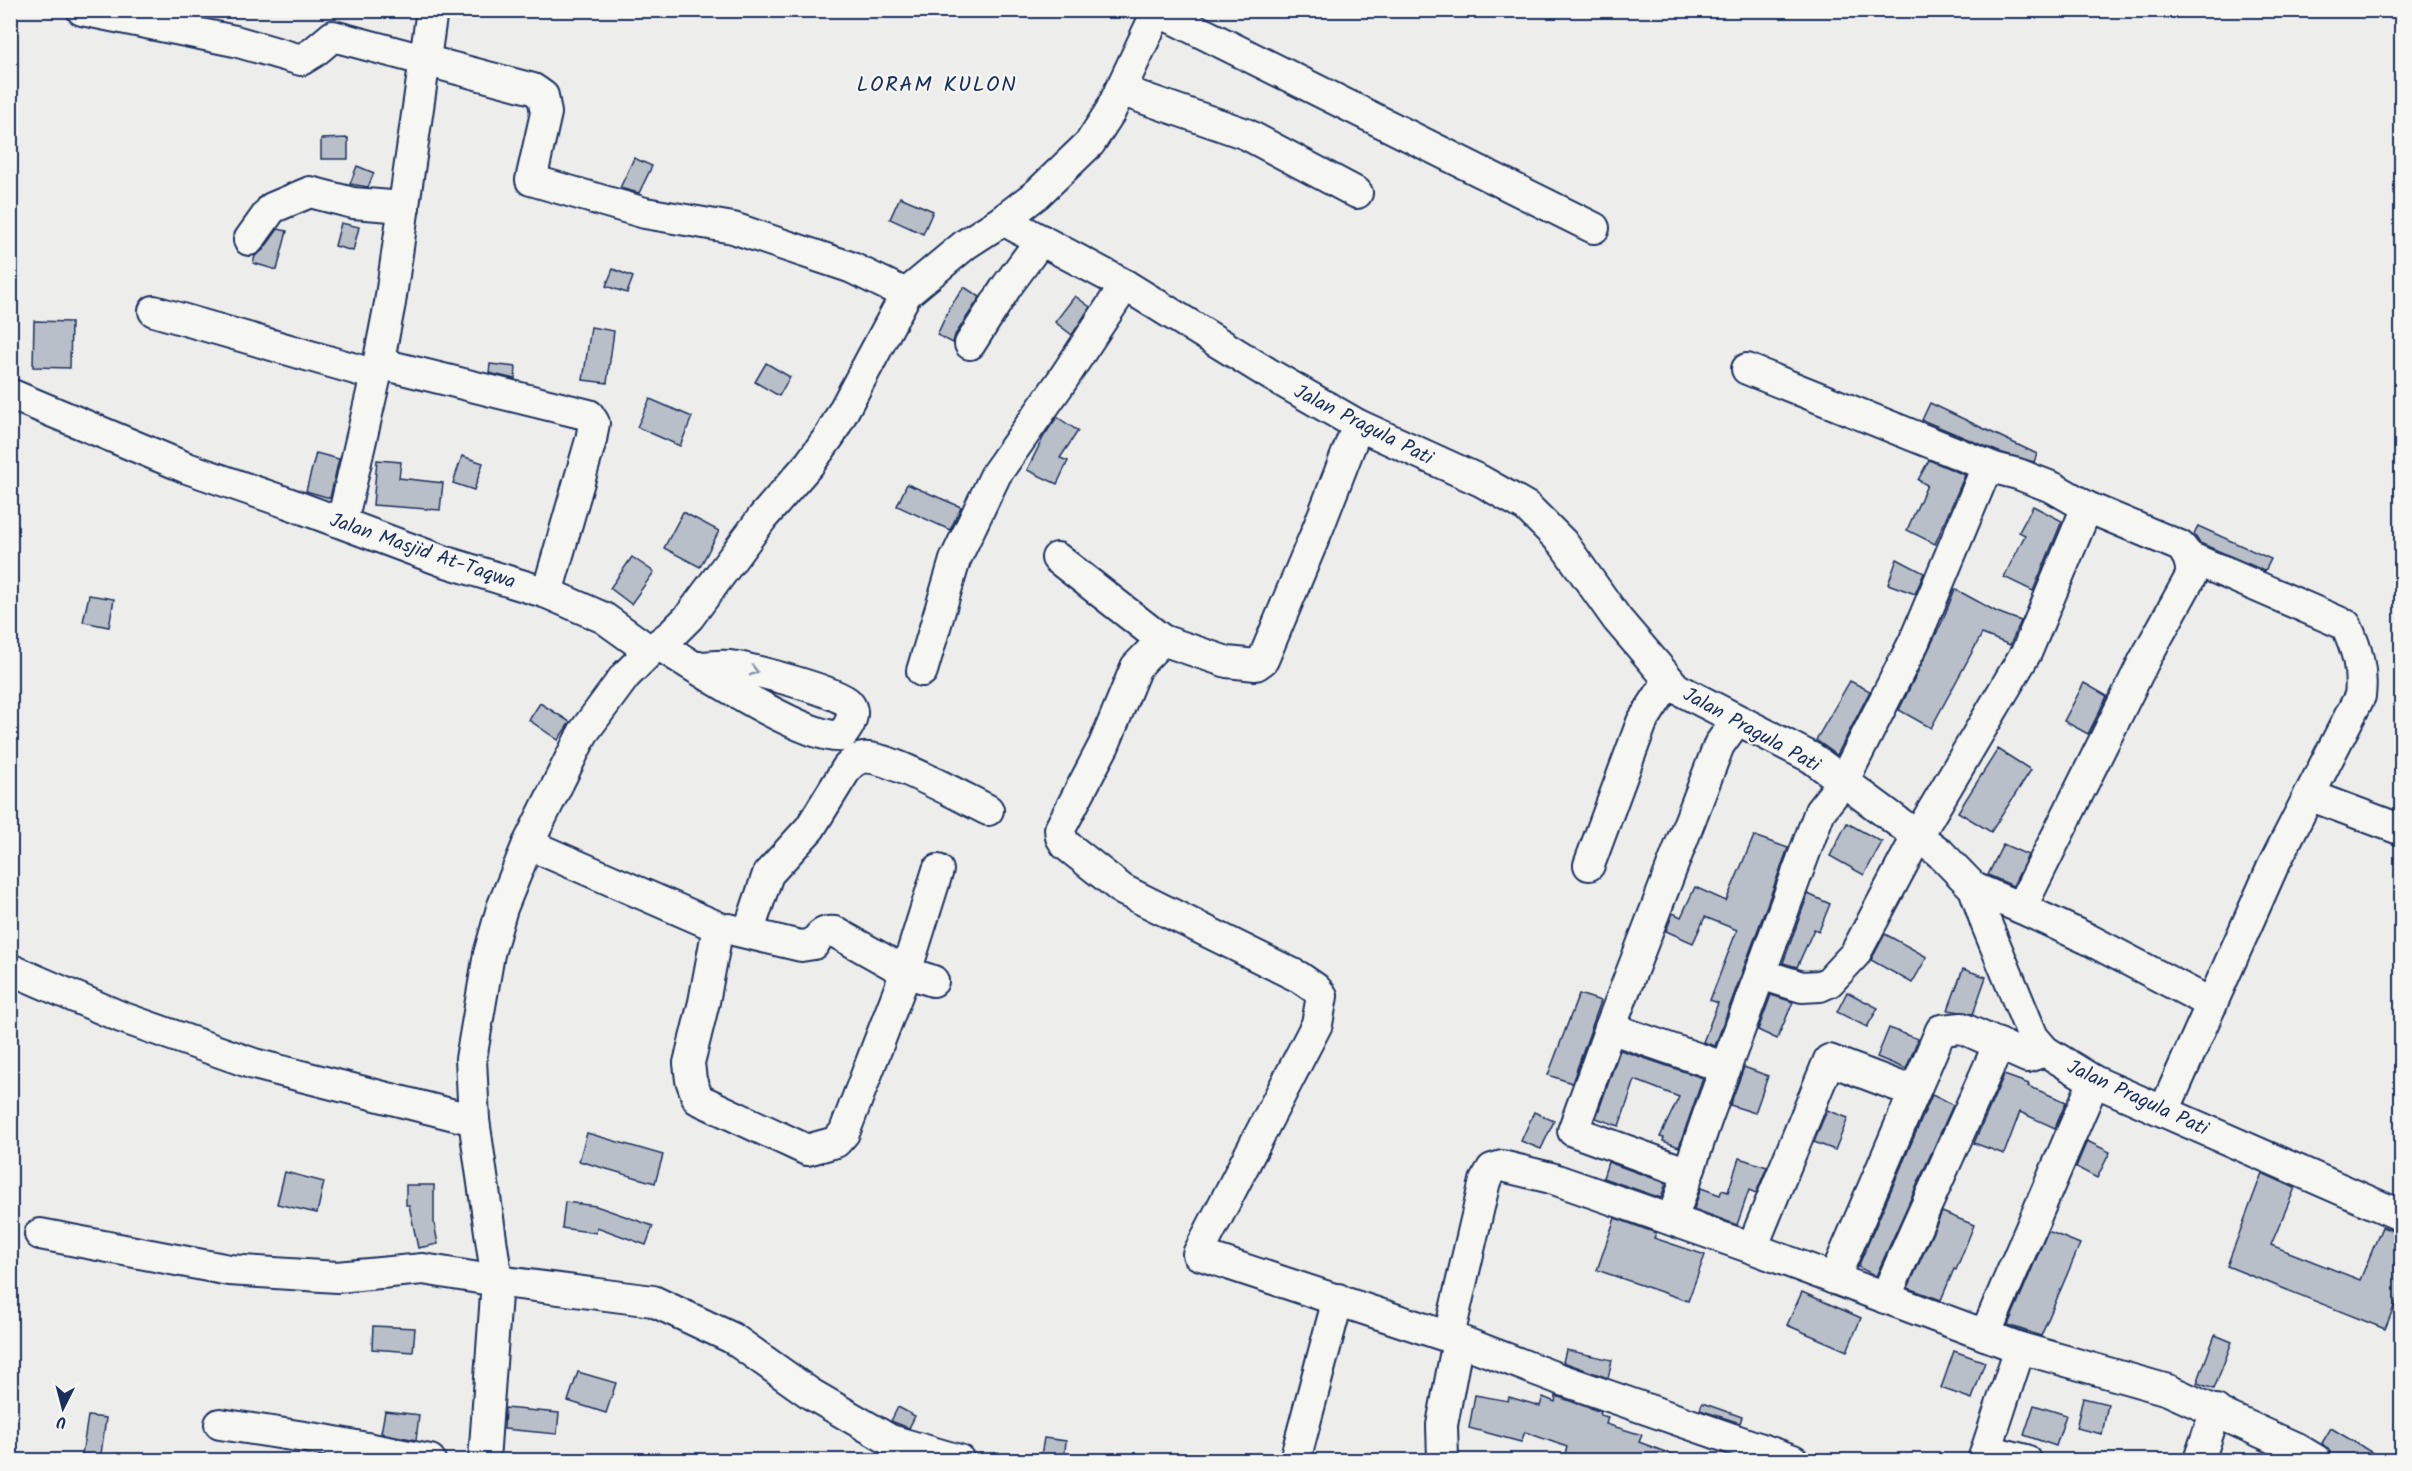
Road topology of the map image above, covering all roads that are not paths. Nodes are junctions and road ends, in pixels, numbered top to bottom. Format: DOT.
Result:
graph roads {
  1 [pos="82,10"];
  2 [pos="432,10"];
  3 [pos="1158,11"];
  4 [pos="424,59"];
  5 [pos="1120,90"];
  6 [pos="1357,193"];
  7 [pos="404,207"];
  8 [pos="1003,220"];
  9 [pos="1594,228"];
  10 [pos="249,240"];
  11 [pos="1041,240"];
  12 [pos="1125,285"];
  13 [pos="906,294"];
  14 [pos="154,310"];
  15 [pos="970,344"];
  16 [pos="377,369"];
  17 [pos="1747,369"];
  18 [pos="10,393"];
  19 [pos="1358,425"];
  20 [pos="1994,468"];
  21 [pos="2087,507"];
  22 [pos="342,522"];
  23 [pos="2188,557"];
  24 [pos="1057,558"];
  25 [pos="547,593"];
  26 [pos="1162,640"];
  27 [pos="655,648"];
  28 [pos="696,667"];
  29 [pos="922,670"];
  30 [pos="1669,680"];
  31 [pos="1737,720"];
  32 [pos="1843,782"];
  33 [pos="2309,795"];
  34 [pos="988,810"];
  35 [pos="2402,830"];
  36 [pos="1917,837"];
  37 [pos="528,844"];
  38 [pos="1589,866"];
  39 [pos="938,870"];
  40 [pos="1974,888"];
  41 [pos="2021,908"];
  42 [pos="718,927"];
  43 [pos="748,933"];
  44 [pos="10,969"];
  45 [pos="906,972"];
  46 [pos="1761,974"];
  47 [pos="933,981"];
  48 [pos="2212,1004"];
  49 [pos="1610,1028"];
  50 [pos="1999,1044"];
  51 [pos="2045,1051"];
  52 [pos="1726,1068"];
  53 [pos="2094,1081"];
  54 [pos="1914,1092"];
  55 [pos="2164,1111"];
  56 [pos="474,1120"];
  57 [pos="1688,1173"];
  58 [pos="2402,1216"];
  59 [pos="1672,1220"];
  60 [pos="40,1233"];
  61 [pos="1752,1248"];
  62 [pos="1834,1278"];
  63 [pos="496,1281"];
  64 [pos="1885,1298"];
  65 [pos="1338,1299"];
  66 [pos="1985,1335"];
  67 [pos="1453,1338"];
  68 [pos="2020,1348"];
  69 [pos="2216,1410"];
  70 [pos="220,1424"];
  71 [pos="1985,1455"];
  72 [pos="2300,1456"];
  73 [pos="1788,1460"];
  74 [pos="430,1461"];
  75 [pos="484,1461"];
  76 [pos="959,1461"];
  77 [pos="1295,1461"];
  78 [pos="1443,1461"];
  79 [pos="2026,1461"];
  80 [pos="2199,1461"];
  1 -- 4 [label="street"];
  2 -- 4 [label="street"];
  3 -- 5 [label="street"];
  3 -- 9 [label="street"];
  4 -- 7 [label="street"];
  4 -- 13 [label="street"];
  5 -- 6 [label="street"];
  5 -- 8 [label="street"];
  7 -- 10 [label="street"];
  7 -- 16 [label="street"];
  8 -- 11 [label="street, Jalan Pragula Pati"];
  8 -- 13 [label="street"];
  11 -- 12 [label="street, Jalan Pragula Pati"];
  11 -- 15 [label="street"];
  12 -- 19 [label="street, Jalan Pragula Pati"];
  12 -- 29 [label="street"];
  13 -- 27 [label="street"];
  14 -- 16 [label="street"];
  16 -- 22 [label="street"];
  16 -- 25 [label="street"];
  17 -- 20 [label="street"];
  18 -- 22 [label="street, Jalan Masjid At-Taqwa"];
  19 -- 26 [label="street"];
  19 -- 30 [label="street, Jalan Pragula Pati"];
  20 -- 21 [label="street"];
  20 -- 32 [label="street"];
  21 -- 23 [label="street"];
  21 -- 36 [label="street"];
  22 -- 25 [label="street, Jalan Masjid At-Taqwa"];
  23 -- 33 [label="street"];
  23 -- 41 [label="street"];
  24 -- 26 [label="street"];
  25 -- 27 [label="street, Jalan Masjid At-Taqwa"];
  26 -- 65 [label="street"];
  27 -- 28 [label="street, Jalan Masjid At-Taqwa"];
  27 -- 37 [label="street"];
  30 -- 31 [label="street, Jalan Pragula Pati"];
  30 -- 38 [label="street"];
  31 -- 32 [label="street, Jalan Pragula Pati"];
  31 -- 49 [label="street"];
  32 -- 36 [label="street, Jalan Pragula Pati"];
  32 -- 46 [label="street"];
  33 -- 35 [label="street"];
  33 -- 48 [label="street"];
  34 -- 43 [label="street"];
  36 -- 40 [label="street, Jalan Pragula Pati"];
  36 -- 46 [label="street"];
  37 -- 42 [label="street"];
  37 -- 56 [label="street"];
  39 -- 45 [label="street"];
  40 -- 41 [label="street"];
  40 -- 51 [label="street, Jalan Pragula Pati"];
  41 -- 48 [label="street"];
  42 -- 43 [label="street"];
  42 -- 45 [label="street"];
  43 -- 45 [label="street"];
  44 -- 56 [label="street"];
  45 -- 47 [label="street"];
  46 -- 52 [label="street"];
  48 -- 55 [label="street"];
  49 -- 52 [label="street"];
  49 -- 57 [label="street"];
  50 -- 51 [label="street"];
  50 -- 54 [label="street"];
  50 -- 64 [label="street"];
  51 -- 53 [label="street, Jalan Pragula Pati"];
  52 -- 57 [label="street"];
  53 -- 55 [label="street, Jalan Pragula Pati"];
  53 -- 66 [label="street"];
  54 -- 61 [label="street"];
  54 -- 62 [label="street"];
  55 -- 58 [label="street, Jalan Pragula Pati"];
  56 -- 63 [label="street"];
  57 -- 59 [label="street"];
  59 -- 61 [label="street"];
  59 -- 67 [label="street"];
  60 -- 63 [label="street"];
  61 -- 62 [label="street"];
  62 -- 64 [label="street"];
  63 -- 75 [label="street"];
  63 -- 76 [label="street"];
  64 -- 66 [label="street"];
  65 -- 67 [label="street"];
  65 -- 77 [label="street"];
  66 -- 68 [label="street"];
  67 -- 73 [label="street"];
  67 -- 78 [label="street"];
  68 -- 69 [label="street"];
  68 -- 71 [label="street"];
  69 -- 72 [label="street"];
  69 -- 80 [label="street"];
  70 -- 74 [label="street"];
  71 -- 79 [label="street"];
}
